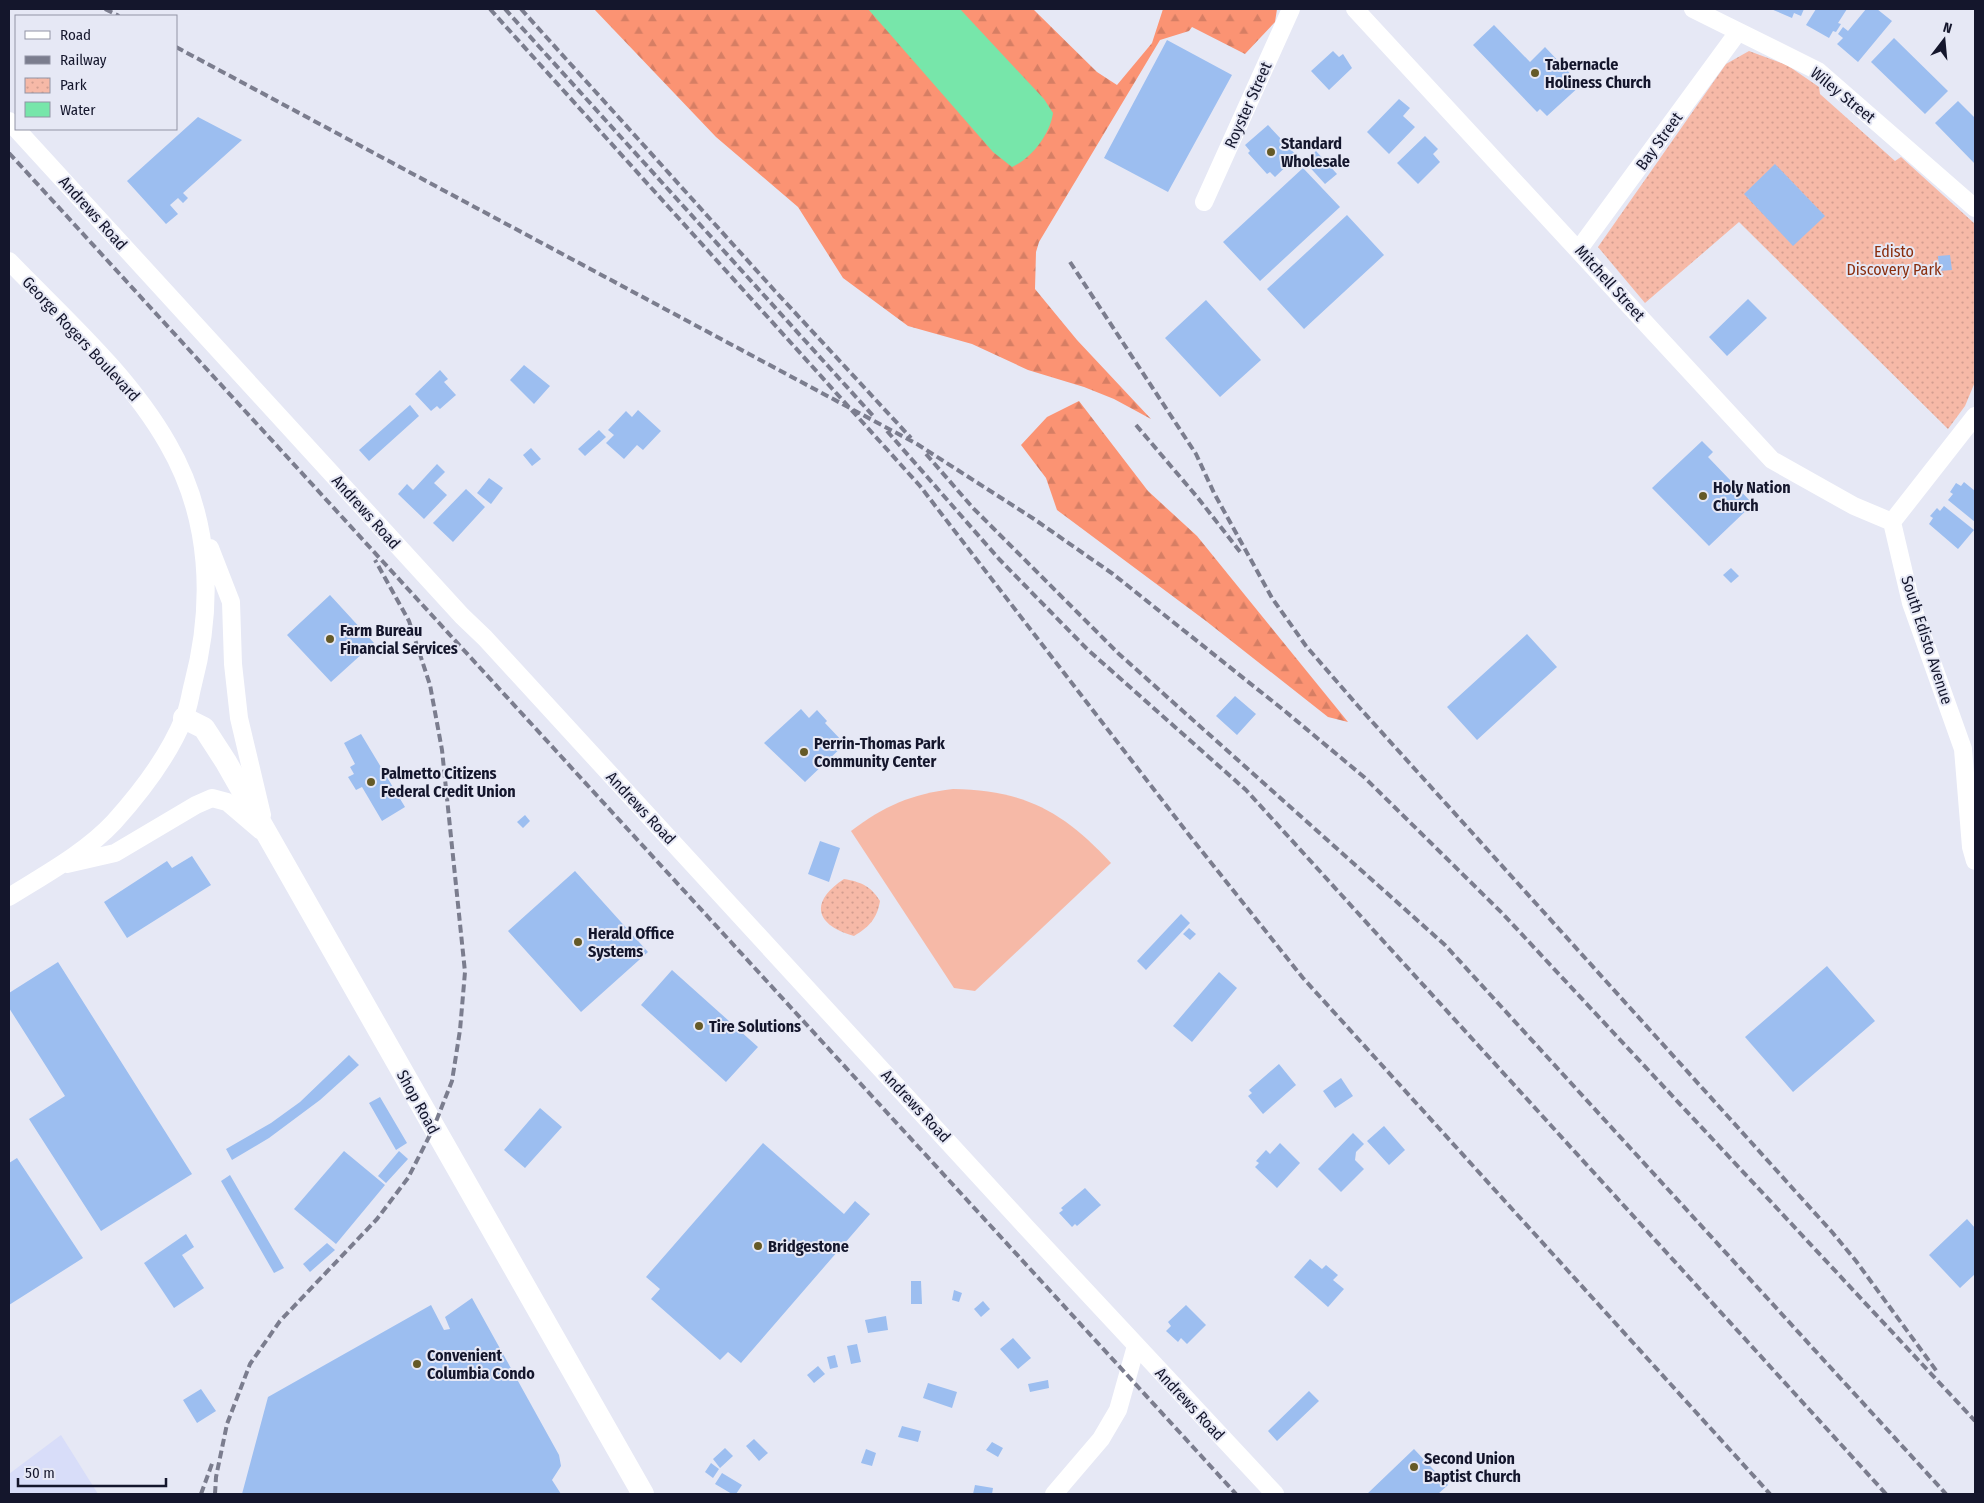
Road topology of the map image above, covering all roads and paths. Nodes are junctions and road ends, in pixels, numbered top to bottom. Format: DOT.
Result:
graph roads {
  1 [pos="1291,9"];
  2 [pos="1355,9"];
  3 [pos="1693,9"];
  4 [pos="1738,32"];
  5 [pos="17,130"];
  6 [pos="1204,202"];
  7 [pos="1975,208"];
  8 [pos="1579,249"];
  9 [pos="9,261"];
  10 [pos="1975,416"];
  11 [pos="194,508"];
  12 [pos="1892,522"];
  13 [pos="184,718"];
  14 [pos="268,836"];
  15 [pos="1975,862"];
  16 [pos="56,867"];
  17 [pos="9,897"];
  18 [pos="1136,1346"];
  19 [pos="643,1494"];
  20 [pos="1054,1494"];
  21 [pos="1275,1494"];
  1 -- 6 [label="street, Royster Street"];
  2 -- 8 [label="street, Mitchell Street"];
  3 -- 4 [label="street, Wiley Street"];
  4 -- 7 [label="street, Wiley Street"];
  4 -- 8 [label="street, Bay Street"];
  5 -- 18 [label="street, Andrews Road"];
  8 -- 12 [label="street, Mitchell Street"];
  9 -- 11 [label="street, George Rogers Boulevard"];
  10 -- 12 [label="street"];
  11 -- 13 [label="street, George Rogers Boulevard"];
  11 -- 14 [label="street"];
  12 -- 15 [label="street, South Edisto Avenue"];
  13 -- 14 [label="street, Shop Road"];
  13 -- 16 [label="street, George Rogers Boulevard"];
  14 -- 16 [label="street"];
  14 -- 19 [label="street, Shop Road"];
  16 -- 17 [label="street, George Rogers Boulevard"];
  18 -- 20 [label="street"];
  18 -- 21 [label="street, Andrews Road"];
}
